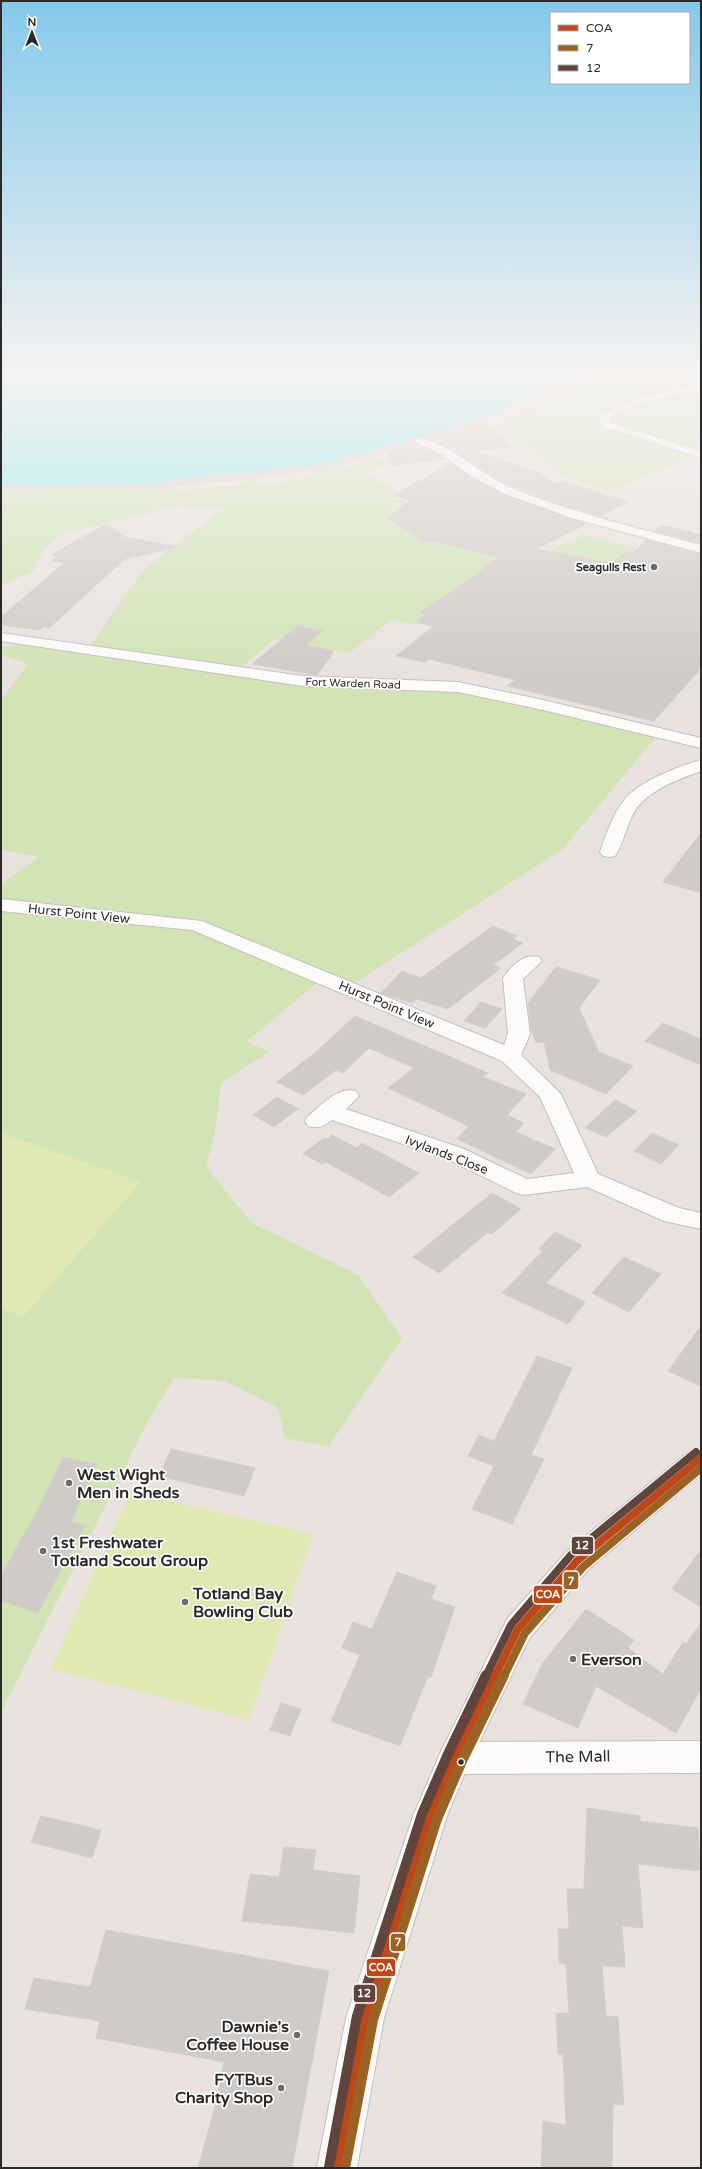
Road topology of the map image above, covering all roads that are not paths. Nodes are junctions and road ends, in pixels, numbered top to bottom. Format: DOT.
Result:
graph roads {
  1 [pos="473,472"];
  2 [pos="701,549"];
  3 [pos="1,637"];
  4 [pos="701,743"];
  5 [pos="701,765"];
  6 [pos="609,852"];
  7 [pos="1,905"];
  8 [pos="532,961"];
  9 [pos="510,1056"];
  10 [pos="348,1096"];
  11 [pos="589,1179"];
  12 [pos="701,1221"];
  13 [pos="701,1458"];
  14 [pos="701,1757"];
  15 [pos="455,1758"];
  16 [pos="337,2168"];
  1 -- 2 [label="street"];
  3 -- 4 [label="street, Fort Warden Road"];
  5 -- 6 [label="street"];
  7 -- 9 [label="street, Hurst Point View"];
  8 -- 9 [label="street"];
  9 -- 11 [label="street, Hurst Point View"];
  10 -- 11 [label="street, Ivylands Close"];
  11 -- 12 [label="street"];
  13 -- 15 [label="street"];
  14 -- 15 [label="street, The Mall"];
  15 -- 16 [label="street"];
}
